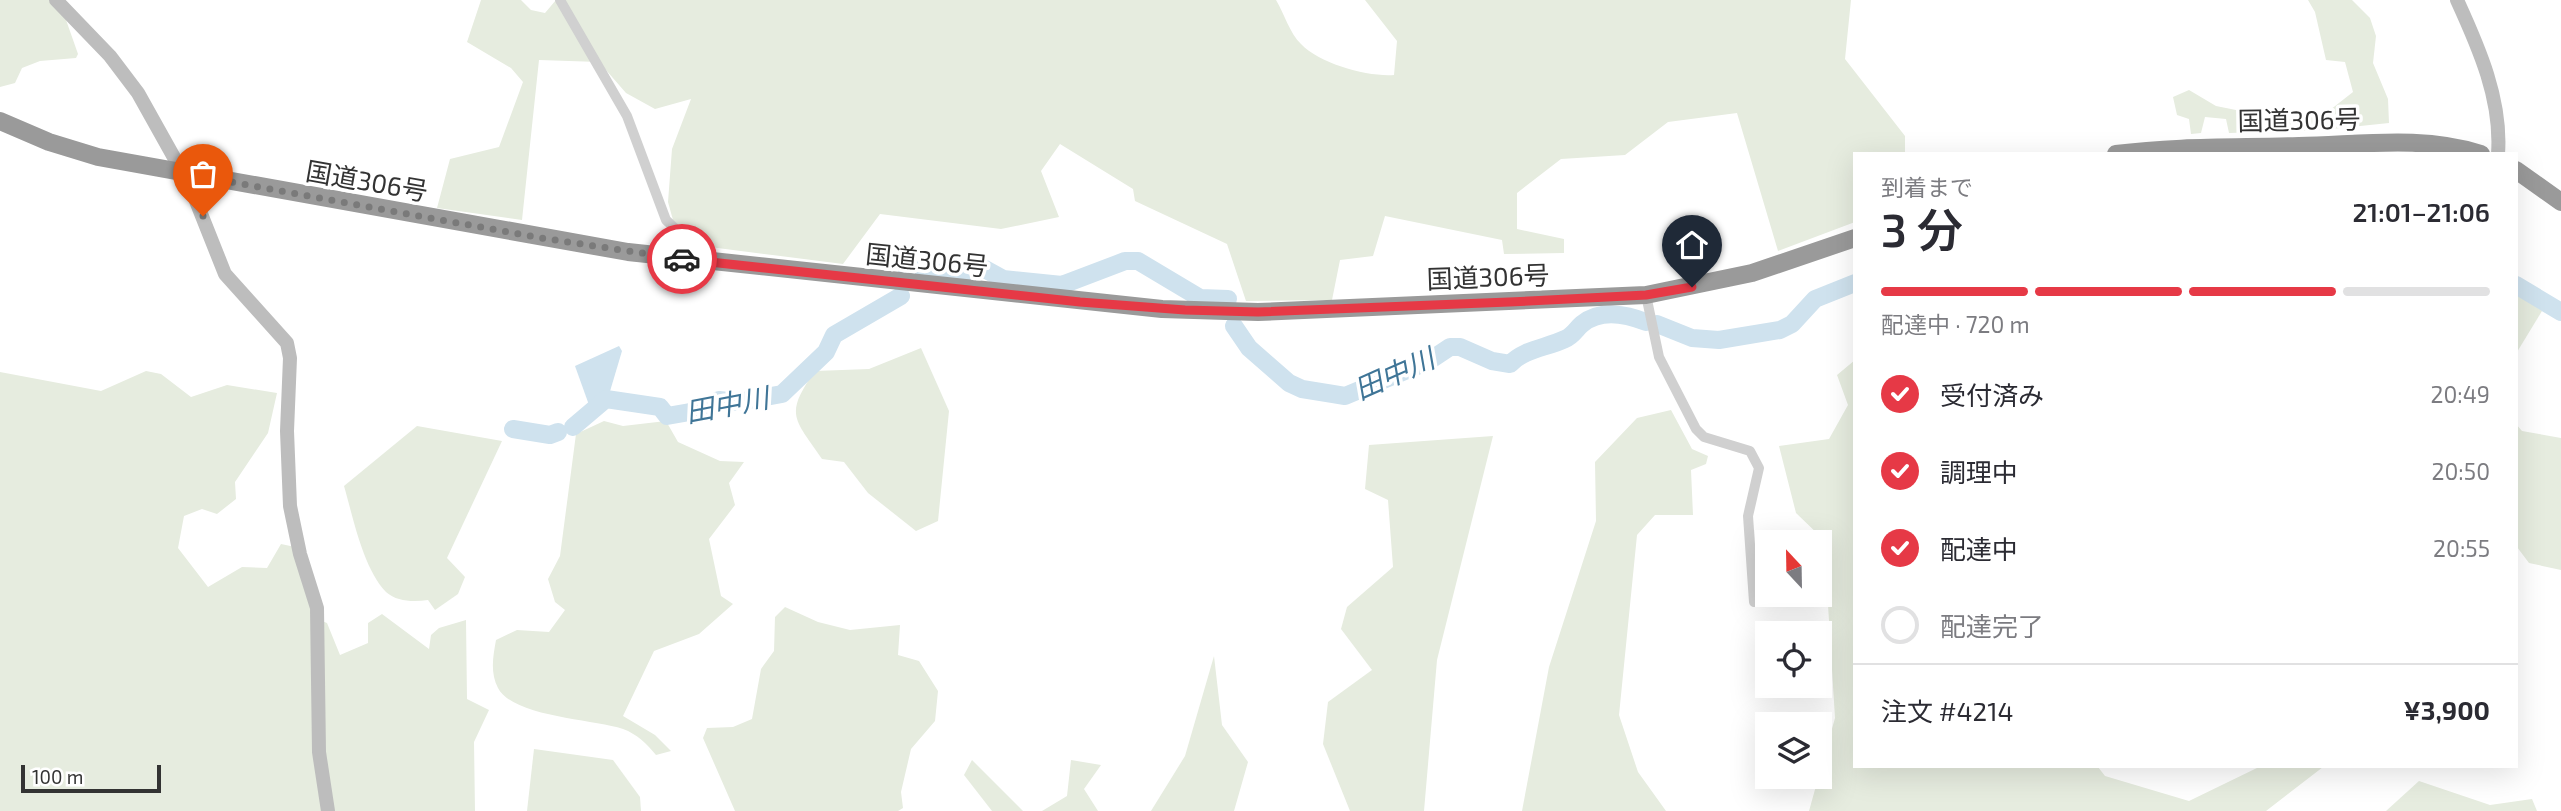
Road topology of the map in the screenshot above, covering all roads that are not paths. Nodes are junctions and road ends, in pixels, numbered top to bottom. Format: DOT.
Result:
graph roads {
  1 [pos="56,0"];
  2 [pos="560,0"];
  3 [pos="2457,0"];
  4 [pos="0,121"];
  5 [pos="2141,152"];
  6 [pos="2473,152"];
  7 [pos="2498,152"];
  8 [pos="2518,171"];
  9 [pos="181,173"];
  10 [pos="2561,202"];
  11 [pos="1853,239"];
  12 [pos="703,262"];
  13 [pos="1646,295"];
  14 [pos="1754,602"];
  15 [pos="328,811"];
  1 -- 9 [label="main road"];
  2 -- 12 [label="street"];
  3 -- 7 [label="main road"];
  4 -- 9 [label="highway, 国道306号"];
  5 -- 6 [label="highway, 国道306号"];
  8 -- 10 [label="highway"];
  9 -- 12 [label="highway, 国道306号"];
  9 -- 15 [label="main road"];
  11 -- 13 [label="highway, 国道306号"];
  12 -- 13 [label="highway, 国道306号"];
  13 -- 14 [label="street"];
}
